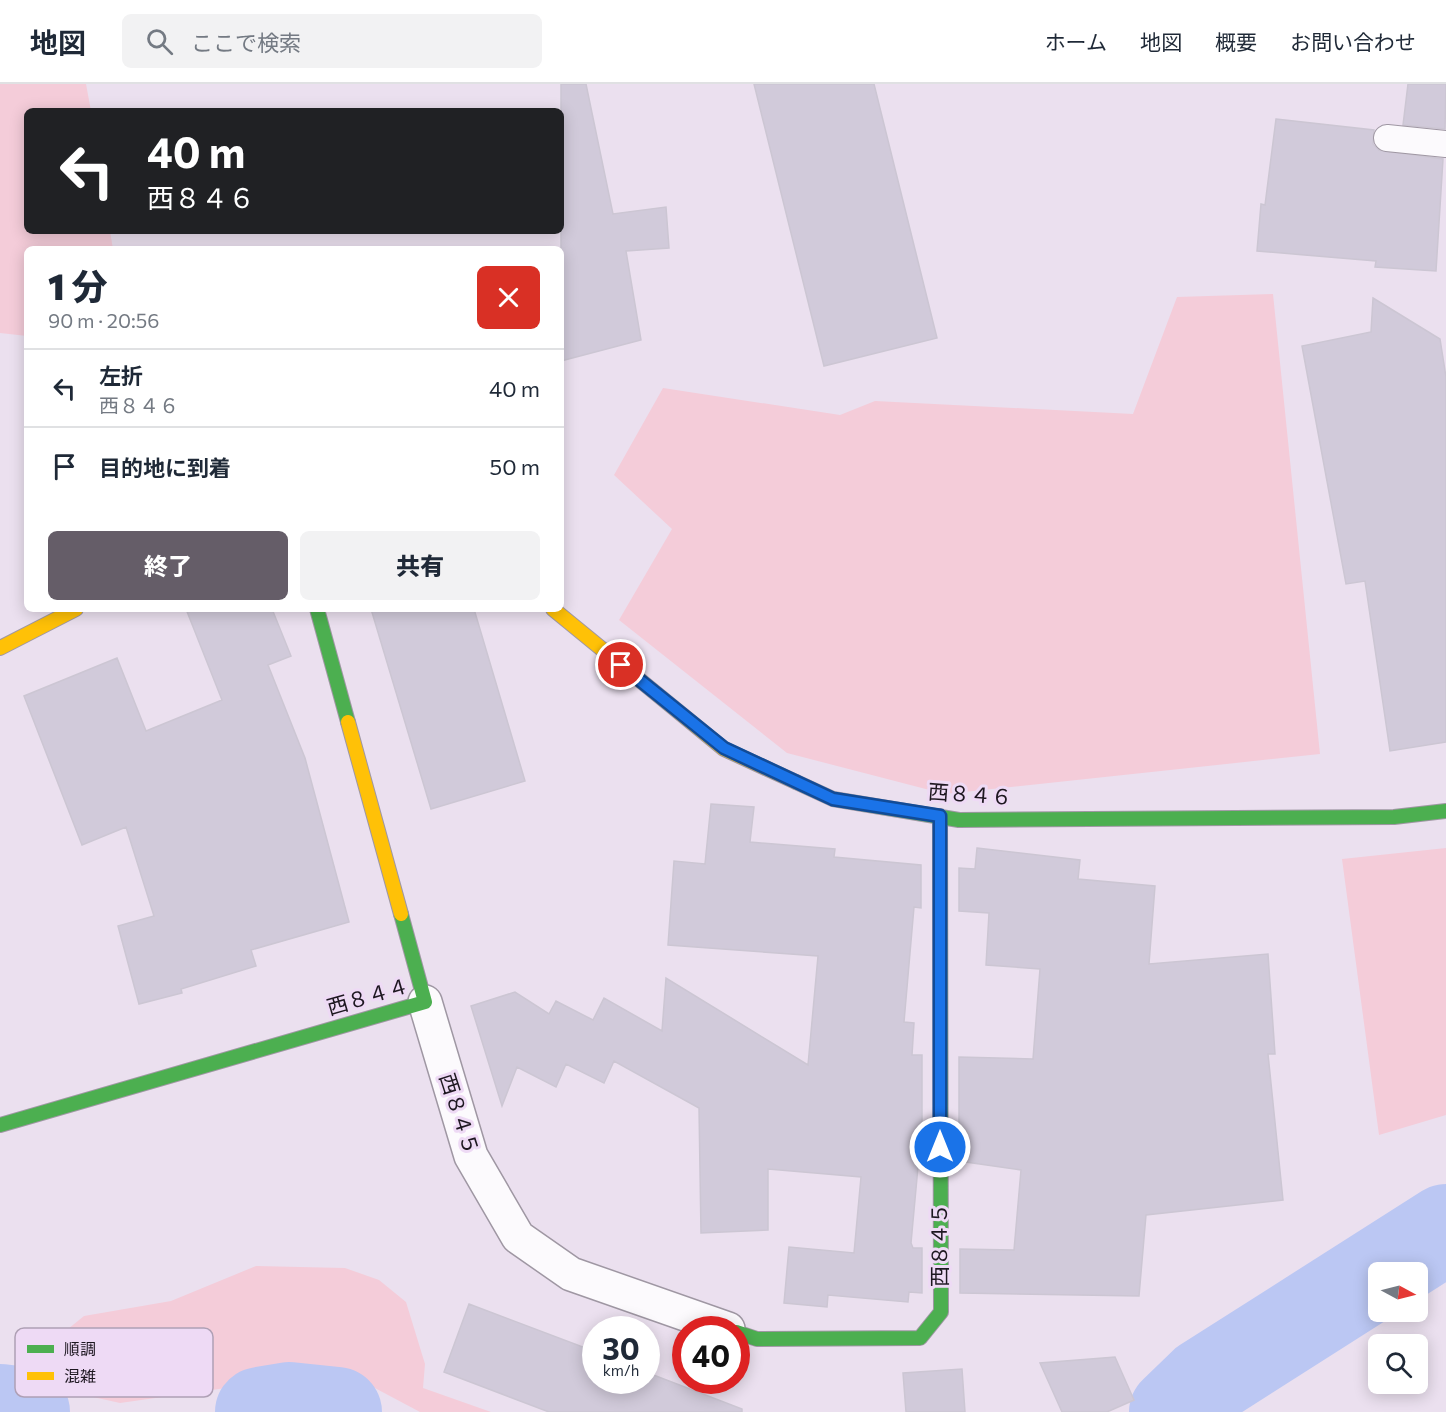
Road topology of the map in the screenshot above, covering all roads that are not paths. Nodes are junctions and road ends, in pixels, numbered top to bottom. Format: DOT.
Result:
graph roads {
  1 [pos="1387,138"];
  2 [pos="1446,144"];
  3 [pos="70,612"];
  4 [pos="318,612"];
  5 [pos="557,612"];
  6 [pos="0,648"];
  7 [pos="1446,811"];
  8 [pos="940,816"];
  9 [pos="425,1002"];
  10 [pos="0,1125"];
  11 [pos="691,1316"];
  12 [pos="750,1337"];
  1 -- 2 [label="lane"];
  3 -- 6 [label="street"];
  4 -- 9 [label="street, 西８４４"];
  5 -- 8 [label="street, 西８４６"];
  7 -- 8 [label="street, 西８４６"];
  8 -- 12 [label="street, 西８４５"];
  9 -- 10 [label="street, 西８４４"];
  9 -- 11 [label="street, 西８４５"];
}
